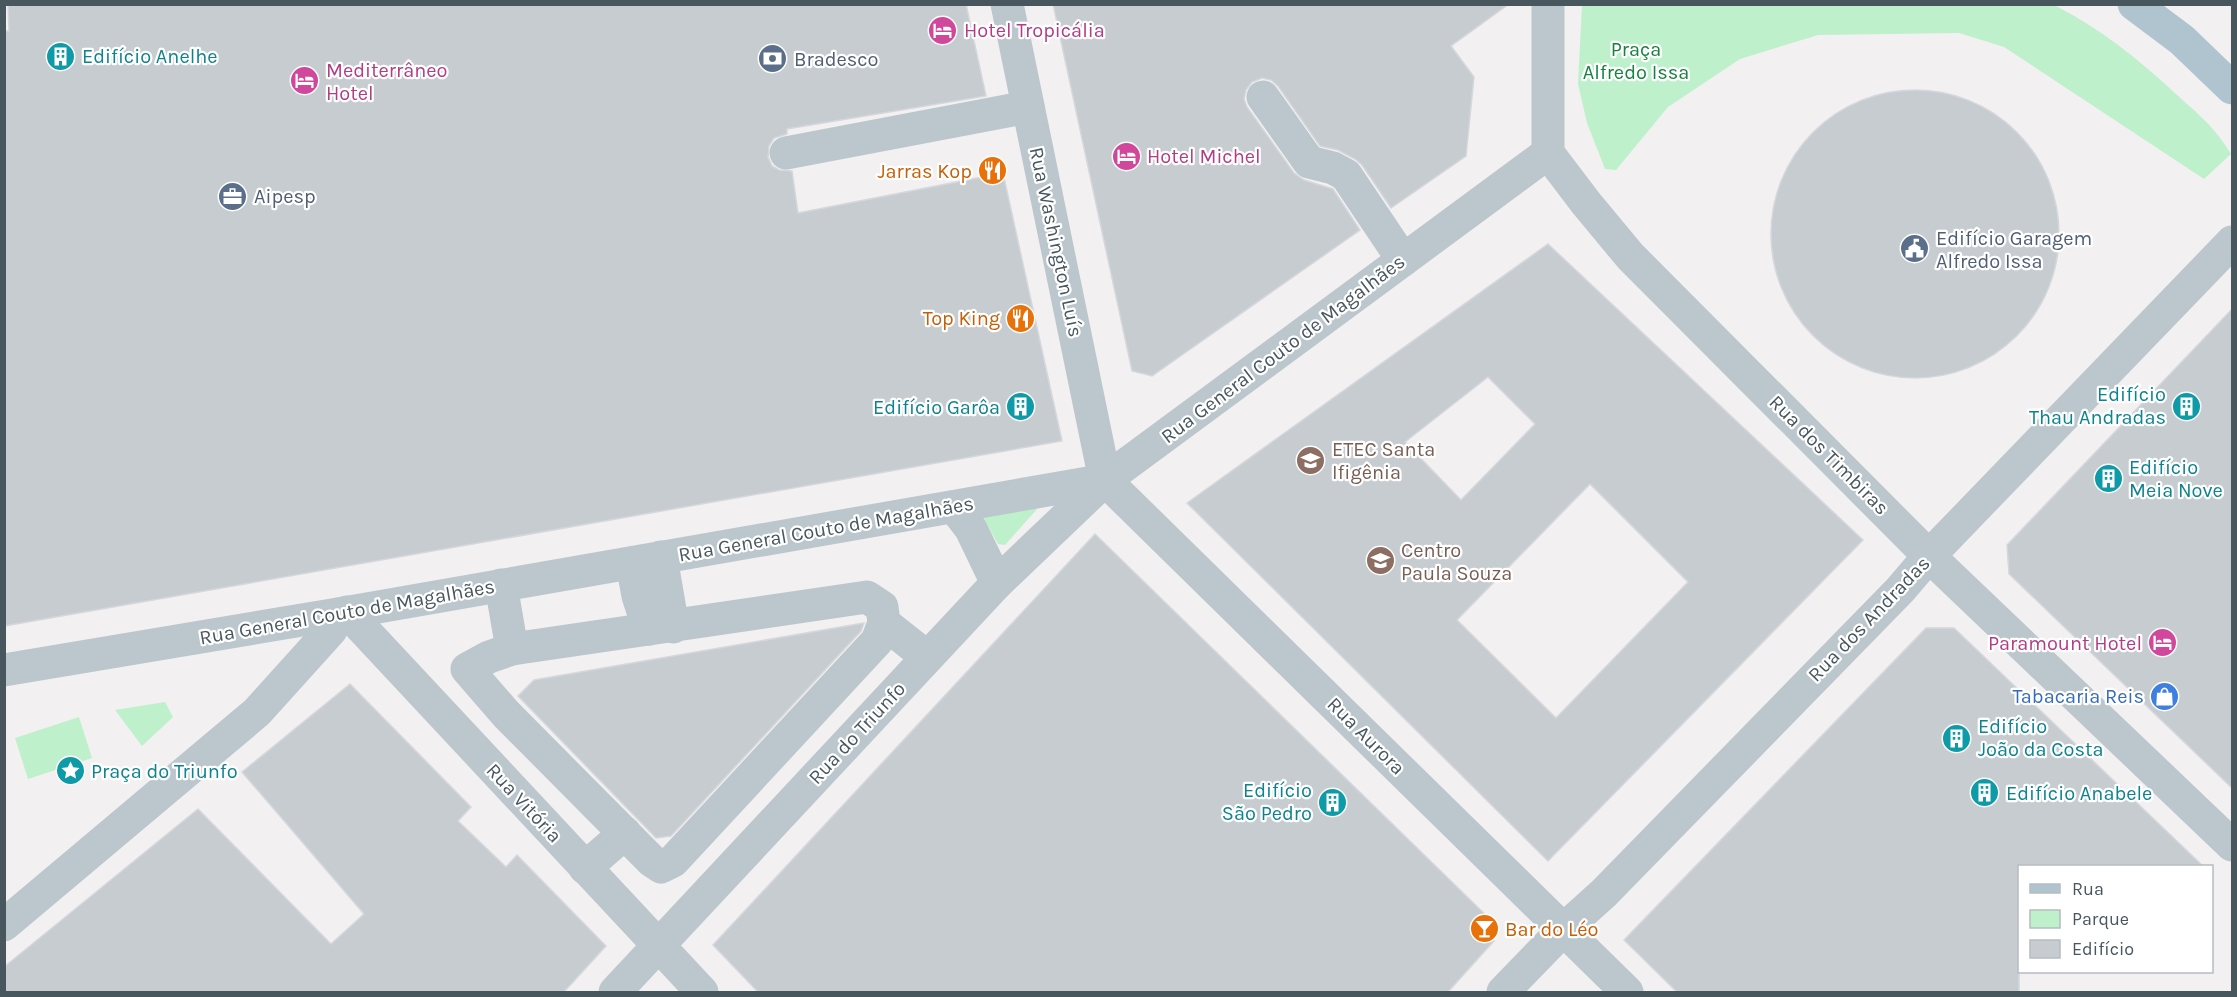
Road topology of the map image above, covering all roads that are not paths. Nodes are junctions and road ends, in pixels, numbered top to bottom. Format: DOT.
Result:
graph roads {
  1 [pos="1007,4"];
  2 [pos="1548,4"];
  3 [pos="2134,4"];
  4 [pos="2232,88"];
  5 [pos="1263,97"];
  6 [pos="1028,107"];
  7 [pos="786,153"];
  8 [pos="1548,153"];
  9 [pos="2232,242"];
  10 [pos="1403,260"];
  11 [pos="1105,480"];
  12 [pos="954,507"];
  13 [pos="1929,556"];
  14 [pos="647,560"];
  15 [pos="997,583"];
  16 [pos="501,585"];
  17 [pos="343,613"];
  18 [pos="884,622"];
  19 [pos="661,628"];
  20 [pos="512,650"];
  21 [pos="927,657"];
  22 [pos="468,669"];
  23 [pos="4,670"];
  24 [pos="428,699"];
  25 [pos="625,833"];
  26 [pos="2232,845"];
  27 [pos="585,868"];
  28 [pos="4,925"];
  29 [pos="1563,930"];
  30 [pos="658,947"];
  31 [pos="615,993"];
  32 [pos="702,993"];
  33 [pos="1503,993"];
  34 [pos="1627,993"];
  1 -- 6 [label="street, Rua Washington Luís"];
  2 -- 8 [label="street"];
  3 -- 4 [label="main road"];
  5 -- 10 [label="street"];
  6 -- 7 [label="street"];
  6 -- 11 [label="street, Rua Washington Luís"];
  8 -- 10 [label="street, Rua General Couto de Magalhães"];
  8 -- 13 [label="street, Rua dos Timbiras"];
  9 -- 13 [label="street, Rua dos Andradas"];
  10 -- 11 [label="street, Rua General Couto de Magalhães"];
  11 -- 12 [label="street, Rua General Couto de Magalhães"];
  11 -- 15 [label="street, Rua do Triunfo"];
  11 -- 29 [label="street, Rua Aurora"];
  12 -- 14 [label="street, Rua General Couto de Magalhães"];
  12 -- 15 [label="street"];
  13 -- 26 [label="street, Rua dos Timbiras"];
  13 -- 29 [label="street, Rua dos Andradas"];
  14 -- 16 [label="street, Rua General Couto de Magalhães"];
  14 -- 19 [label="street"];
  15 -- 21 [label="street, Rua do Triunfo"];
  16 -- 17 [label="street, Rua General Couto de Magalhães"];
  16 -- 20 [label="street"];
  17 -- 23 [label="street, Rua General Couto de Magalhães"];
  17 -- 24 [label="street, Rua Vitória"];
  17 -- 28 [label="street"];
  18 -- 19 [label="street"];
  18 -- 21 [label="street"];
  18 -- 25 [label="street"];
  19 -- 20 [label="street"];
  20 -- 22 [label="street"];
  21 -- 30 [label="street, Rua do Triunfo"];
  22 -- 24 [label="street"];
  22 -- 25 [label="street"];
  24 -- 27 [label="street, Rua Vitória"];
  25 -- 27 [label="street"];
  27 -- 30 [label="street, Rua Vitória"];
  29 -- 33 [label="street, Rua dos Andradas"];
  29 -- 34 [label="street, Rua Aurora"];
  30 -- 31 [label="street, Rua do Triunfo"];
  30 -- 32 [label="street, Rua Vitória"];
}
